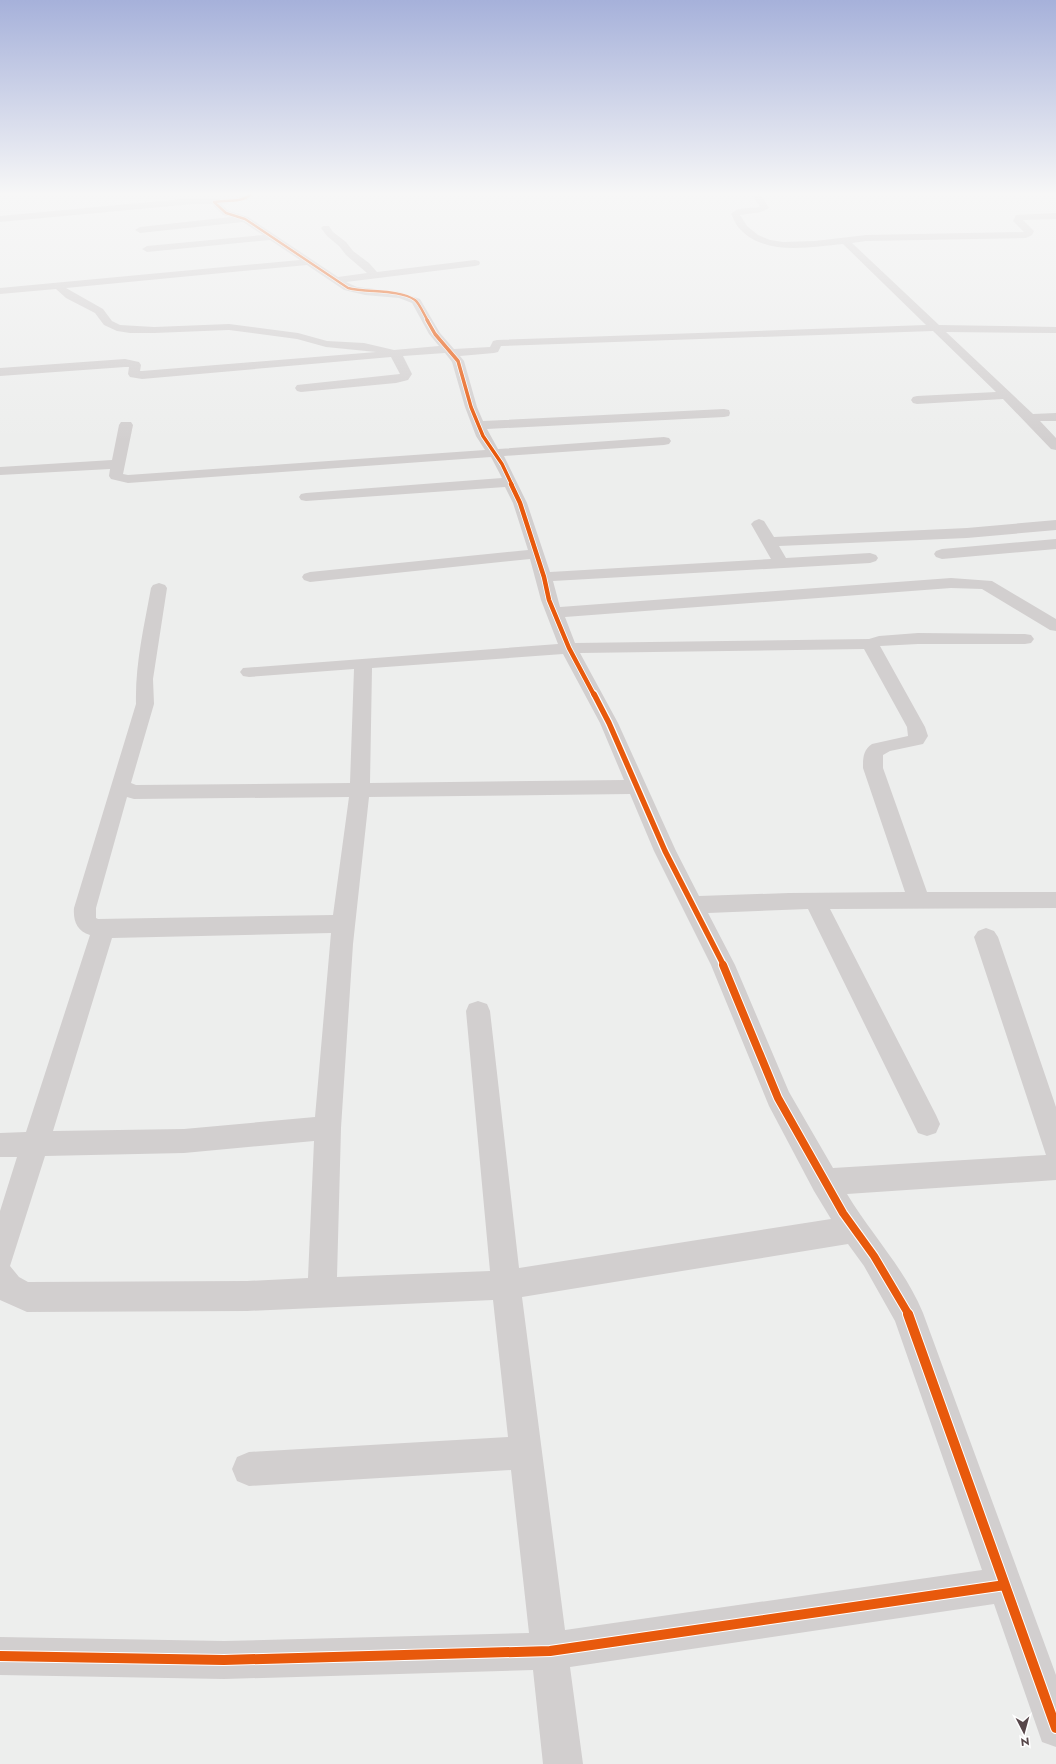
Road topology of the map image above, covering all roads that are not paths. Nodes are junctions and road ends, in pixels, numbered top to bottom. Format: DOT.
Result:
graph roads {
  1 [pos="160,276"];
  2 [pos="331,276"];
  3 [pos="371,276"];
  4 [pos="881,276"];
  5 [pos="337,280"];
  6 [pos="59,286"];
  7 [pos="0,290"];
  8 [pos="937,328"];
  9 [pos="1056,330"];
  10 [pos="450,351"];
  11 [pos="396,355"];
  12 [pos="0,372"];
  13 [pos="301,388"];
  14 [pos="1006,395"];
  15 [pos="917,400"];
  16 [pos="724,413"];
  17 [pos="1056,417"];
  18 [pos="1030,418"];
  19 [pos="126,425"];
  20 [pos="479,425"];
  21 [pos="664,441"];
  22 [pos="1056,446"];
  23 [pos="494,452"];
  24 [pos="118,464"];
  25 [pos="0,471"];
  26 [pos="509,482"];
  27 [pos="306,497"];
  28 [pos="759,524"];
  29 [pos="1056,525"];
  30 [pos="770,542"];
  31 [pos="1056,544"];
  32 [pos="535,554"];
  33 [pos="942,554"];
  34 [pos="870,558"];
  35 [pos="781,563"];
  36 [pos="310,576"];
  37 [pos="544,577"];
  38 [pos="159,588"];
  39 [pos="554,613"];
  40 [pos="1056,626"];
  41 [pos="1025,639"];
  42 [pos="870,644"];
  43 [pos="569,648"];
  44 [pos="363,663"];
  45 [pos="249,672"];
  46 [pos="121,784"];
  47 [pos="638,787"];
  48 [pos="360,790"];
  49 [pos="918,899"];
  50 [pos="1056,900"];
  51 [pos="816,901"];
  52 [pos="692,905"];
  53 [pos="343,924"];
  54 [pos="103,929"];
  55 [pos="986,937"];
  56 [pos="478,1010"];
  57 [pos="927,1124"];
  58 [pos="328,1128"];
  59 [pos="36,1143"];
  60 [pos="0,1145"];
  61 [pos="1056,1147"];
  62 [pos="1056,1167"];
  63 [pos="824,1182"];
  64 [pos="853,1229"];
  65 [pos="0,1255"];
  66 [pos="0,1277"];
  67 [pos="506,1285"];
  68 [pos="322,1293"];
  69 [pos="526,1453"];
  70 [pos="249,1469"];
  71 [pos="1005,1585"];
  72 [pos="550,1651"];
  73 [pos="0,1656"];
  74 [pos="1056,1728"];
  75 [pos="563,1764"];
  1 -- 6 [label="street"];
  2 -- 5 [label="street"];
  3 -- 5 [label="street"];
  4 -- 8 [label="street"];
  5 -- 10 [label="street"];
  6 -- 7 [label="street"];
  6 -- 11 [label="street"];
  8 -- 9 [label="street"];
  8 -- 10 [label="street"];
  8 -- 14 [label="street"];
  10 -- 11 [label="street"];
  10 -- 20 [label="street"];
  11 -- 12 [label="street"];
  11 -- 13 [label="street"];
  14 -- 15 [label="street"];
  14 -- 18 [label="street"];
  16 -- 20 [label="street"];
  17 -- 18 [label="street"];
  18 -- 22 [label="street"];
  19 -- 24 [label="street"];
  20 -- 23 [label="street"];
  21 -- 23 [label="street"];
  23 -- 24 [label="street"];
  23 -- 26 [label="street"];
  24 -- 25 [label="street"];
  26 -- 27 [label="street"];
  26 -- 32 [label="street"];
  28 -- 30 [label="street"];
  29 -- 30 [label="street"];
  30 -- 35 [label="street"];
  31 -- 33 [label="street"];
  32 -- 36 [label="street"];
  32 -- 37 [label="street"];
  34 -- 35 [label="street"];
  35 -- 37 [label="street"];
  37 -- 39 [label="street"];
  38 -- 46 [label="street"];
  39 -- 40 [label="street"];
  39 -- 43 [label="street"];
  41 -- 42 [label="street"];
  42 -- 43 [label="street"];
  42 -- 49 [label="street"];
  43 -- 44 [label="street"];
  43 -- 47 [label="street"];
  44 -- 45 [label="street"];
  44 -- 48 [label="street"];
  46 -- 48 [label="street"];
  46 -- 54 [label="street"];
  47 -- 48 [label="street"];
  47 -- 52 [label="street"];
  48 -- 53 [label="street"];
  49 -- 50 [label="street"];
  49 -- 51 [label="street"];
  51 -- 52 [label="street"];
  51 -- 57 [label="street"];
  52 -- 63 [label="street"];
  53 -- 54 [label="street"];
  53 -- 58 [label="street"];
  54 -- 59 [label="street"];
  55 -- 61 [label="street"];
  56 -- 67 [label="street"];
  58 -- 59 [label="street"];
  58 -- 68 [label="street"];
  59 -- 60 [label="street"];
  59 -- 65 [label="street"];
  62 -- 63 [label="street"];
  63 -- 64 [label="street"];
  64 -- 67 [label="street"];
  64 -- 71 [label="street"];
  66 -- 68 [label="street"];
  67 -- 68 [label="street"];
  67 -- 69 [label="street"];
  69 -- 70 [label="street"];
  69 -- 72 [label="street"];
  71 -- 72 [label="street"];
  71 -- 74 [label="street"];
  72 -- 73 [label="street"];
  72 -- 75 [label="street"];
}
